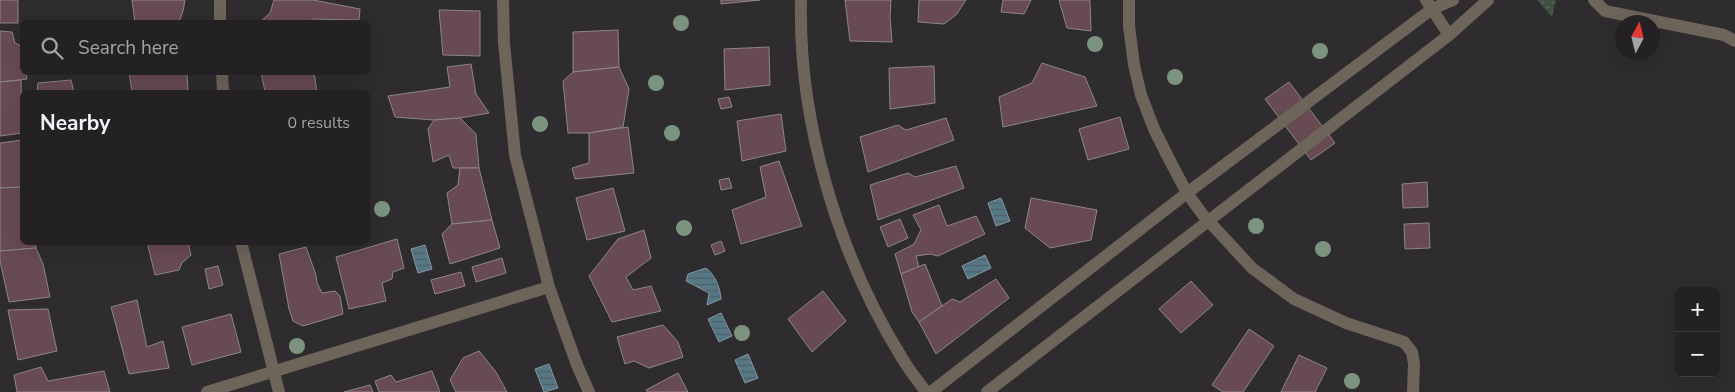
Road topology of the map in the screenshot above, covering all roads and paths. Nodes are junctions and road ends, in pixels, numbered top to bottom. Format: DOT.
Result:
graph roads {
  1 [pos="220,0"];
  2 [pos="503,0"];
  3 [pos="801,0"];
  4 [pos="1129,0"];
  5 [pos="1453,0"];
  6 [pos="1488,0"];
  7 [pos="1594,0"];
  8 [pos="1429,5"];
  9 [pos="220,20"];
  10 [pos="1449,35"];
  11 [pos="1735,41"];
  12 [pos="222,75"];
  13 [pos="224,90"];
  14 [pos="1188,193"];
  15 [pos="1210,221"];
  16 [pos="242,245"];
  17 [pos="549,287"];
  18 [pos="273,371"];
  19 [pos="207,392"];
  20 [pos="279,392"];
  21 [pos="590,392"];
  22 [pos="926,392"];
  23 [pos="931,392"];
  24 [pos="987,392"];
  25 [pos="1413,392"];
  1 -- 9 [label="street"];
  2 -- 17 [label="street"];
  3 -- 22 [label="street"];
  4 -- 14 [label="street"];
  5 -- 8 [label="street"];
  6 -- 10 [label="street"];
  7 -- 11 [label="street"];
  8 -- 10 [label="street"];
  8 -- 14 [label="street"];
  10 -- 15 [label="street"];
  12 -- 13 [label="street"];
  14 -- 15 [label="street"];
  14 -- 23 [label="street"];
  15 -- 24 [label="street"];
  15 -- 25 [label="street"];
  16 -- 18 [label="street"];
  17 -- 18 [label="street"];
  17 -- 21 [label="street"];
  18 -- 19 [label="street"];
  18 -- 20 [label="street"];
}
